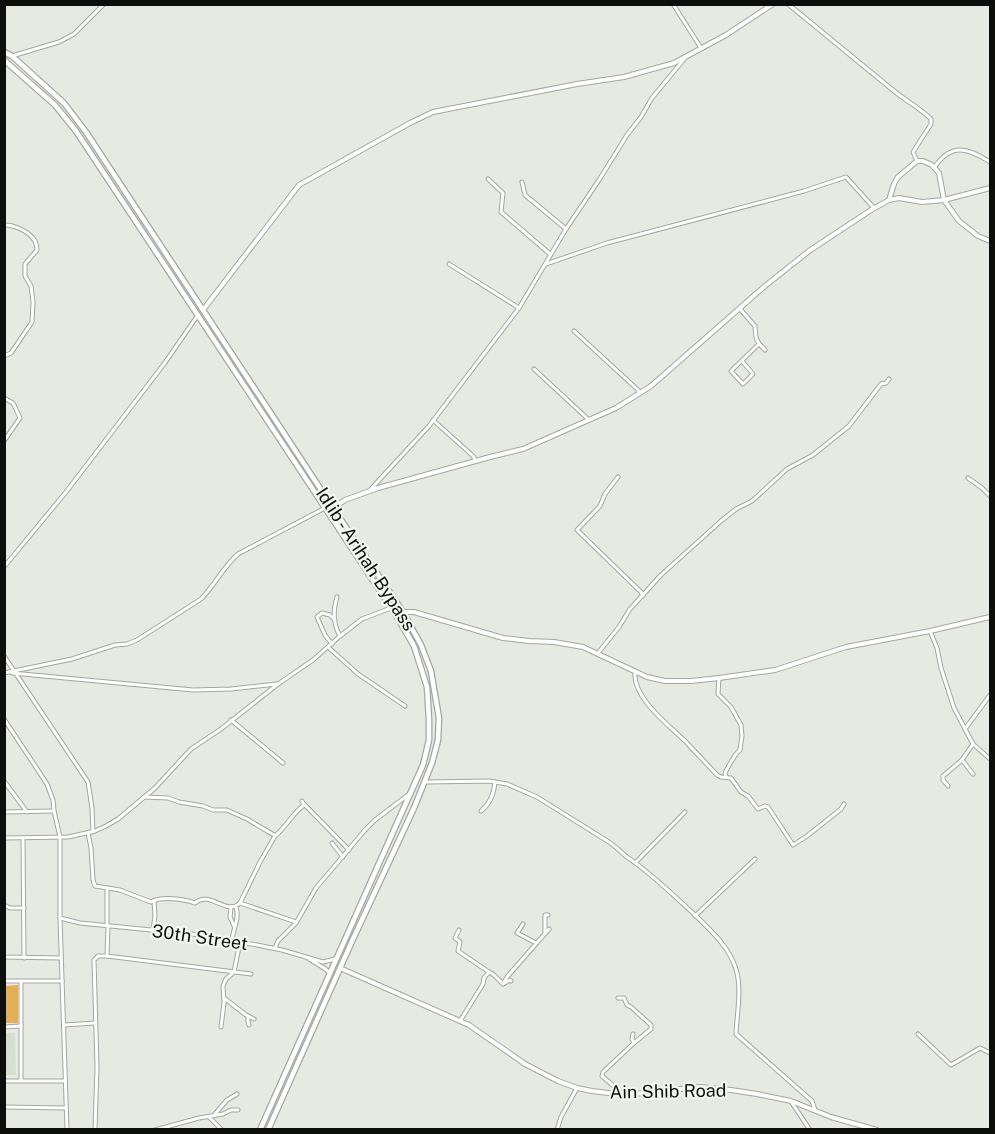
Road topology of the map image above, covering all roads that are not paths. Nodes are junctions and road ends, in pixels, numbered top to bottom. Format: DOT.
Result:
graph roads {
  1 [pos="104,4"];
  2 [pos="673,4"];
  3 [pos="773,4"];
  4 [pos="788,4"];
  5 [pos="701,48"];
  6 [pos="4,52"];
  7 [pos="12,56"];
  8 [pos="686,57"];
  9 [pos="4,60"];
  10 [pos="917,161"];
  11 [pos="990,162"];
  12 [pos="934,168"];
  13 [pos="488,179"];
  14 [pos="522,182"];
  15 [pos="990,188"];
  16 [pos="889,200"];
  17 [pos="944,200"];
  18 [pos="874,208"];
  19 [pos="4,225"];
  20 [pos="566,229"];
  21 [pos="990,241"];
  22 [pos="550,254"];
  23 [pos="449,264"];
  24 [pos="546,264"];
  25 [pos="519,308"];
  26 [pos="740,309"];
  27 [pos="203,310"];
  28 [pos="198,315"];
  29 [pos="213,326"];
  30 [pos="207,329"];
  31 [pos="574,331"];
  32 [pos="759,344"];
  33 [pos="765,350"];
  34 [pos="4,356"];
  35 [pos="742,361"];
  36 [pos="534,369"];
  37 [pos="889,379"];
  38 [pos="640,393"];
  39 [pos="4,398"];
  40 [pos="433,420"];
  41 [pos="589,420"];
  42 [pos="4,441"];
  43 [pos="476,461"];
  44 [pos="618,477"];
  45 [pos="968,478"];
  46 [pos="369,491"];
  47 [pos="990,496"];
  48 [pos="326,508"];
  49 [pos="333,508"];
  50 [pos="365,557"];
  51 [pos="360,560"];
  52 [pos="4,567"];
  53 [pos="643,596"];
  54 [pos="337,597"];
  55 [pos="391,608"];
  56 [pos="403,612"];
  57 [pos="990,617"];
  58 [pos="335,620"];
  59 [pos="930,632"];
  60 [pos="340,636"];
  61 [pos="332,644"];
  62 [pos="328,647"];
  63 [pos="597,653"];
  64 [pos="4,656"];
  65 [pos="6,672"];
  66 [pos="14,672"];
  67 [pos="635,672"];
  68 [pos="719,678"];
  69 [pos="278,684"];
  70 [pos="990,695"];
  71 [pos="405,706"];
  72 [pos="4,719"];
  73 [pos="231,720"];
  74 [pos="965,729"];
  75 [pos="973,744"];
  76 [pos="990,759"];
  77 [pos="962,760"];
  78 [pos="283,763"];
  79 [pos="973,774"];
  80 [pos="726,777"];
  81 [pos="4,781"];
  82 [pos="424,782"];
  83 [pos="495,782"];
  84 [pos="948,786"];
  85 [pos="410,794"];
  86 [pos="144,797"];
  87 [pos="844,804"];
  88 [pos="54,811"];
  89 [pos="482,811"];
  90 [pos="4,812"];
  91 [pos="27,812"];
  92 [pos="685,812"];
  93 [pos="90,832"];
  94 [pos="275,836"];
  95 [pos="60,837"];
  96 [pos="4,838"];
  97 [pos="23,838"];
  98 [pos="332,843"];
  99 [pos="349,850"];
  100 [pos="343,857"];
  101 [pos="755,859"];
  102 [pos="636,862"];
  103 [pos="107,888"];
  104 [pos="154,901"];
  105 [pos="240,903"];
  106 [pos="4,905"];
  107 [pos="236,907"];
  108 [pos="24,908"];
  109 [pos="231,908"];
  110 [pos="548,915"];
  111 [pos="695,916"];
  112 [pos="60,918"];
  113 [pos="296,922"];
  114 [pos="523,924"];
  115 [pos="108,926"];
  116 [pos="234,926"];
  117 [pos="153,930"];
  118 [pos="459,930"];
  119 [pos="347,937"];
  120 [pos="353,939"];
  121 [pos="232,941"];
  122 [pos="240,942"];
  123 [pos="536,943"];
  124 [pos="274,948"];
  125 [pos="107,956"];
  126 [pos="302,956"];
  127 [pos="4,957"];
  128 [pos="24,958"];
  129 [pos="61,958"];
  130 [pos="337,958"];
  131 [pos="340,968"];
  132 [pos="234,972"];
  133 [pos="489,972"];
  134 [pos="330,973"];
  135 [pos="251,974"];
  136 [pos="4,981"];
  137 [pos="21,981"];
  138 [pos="62,981"];
  139 [pos="511,981"];
  140 [pos="504,984"];
  141 [pos="224,998"];
  142 [pos="618,998"];
  143 [pos="248,1016"];
  144 [pos="254,1019"];
  145 [pos="460,1021"];
  146 [pos="95,1023"];
  147 [pos="63,1024"];
  148 [pos="249,1025"];
  149 [pos="21,1026"];
  150 [pos="4,1027"];
  151 [pos="221,1027"];
  152 [pos="633,1034"];
  153 [pos="918,1034"];
  154 [pos="634,1043"];
  155 [pos="990,1053"];
  156 [pos="21,1080"];
  157 [pos="4,1081"];
  158 [pos="65,1081"];
  159 [pos="577,1088"];
  160 [pos="237,1094"];
  161 [pos="624,1095"];
  162 [pos="791,1101"];
  163 [pos="4,1107"];
  164 [pos="66,1108"];
  165 [pos="238,1110"];
  166 [pos="815,1110"];
  167 [pos="214,1116"];
  168 [pos="209,1117"];
  169 [pos="67,1129"];
  170 [pos="72,1130"];
  171 [pos="95,1130"];
  172 [pos="155,1130"];
  173 [pos="222,1130"];
  174 [pos="261,1130"];
  175 [pos="268,1130"];
  176 [pos="557,1130"];
  177 [pos="810,1130"];
  178 [pos="877,1130"];
  1 -- 7 [label="street"];
  2 -- 5 [label="street"];
  3 -- 5 [label="street"];
  4 -- 10 [label="street"];
  5 -- 8 [label="street"];
  6 -- 7 [label="main road, Idlib - Arihah Bypass"];
  7 -- 27 [label="main road, Idlib - Arihah Bypass"];
  8 -- 20 [label="street"];
  8 -- 27 [label="street"];
  9 -- 28 [label="main road, Idlib - Arihah Bypass"];
  10 -- 12 [label="street"];
  10 -- 16 [label="street"];
  11 -- 12 [label="street"];
  12 -- 17 [label="street"];
  13 -- 22 [label="street"];
  14 -- 20 [label="street"];
  15 -- 17 [label="street"];
  16 -- 17 [label="street"];
  16 -- 18 [label="street"];
  17 -- 21 [label="street"];
  18 -- 24 [label="street"];
  18 -- 26 [label="street"];
  19 -- 34 [label="street"];
  20 -- 22 [label="street"];
  22 -- 24 [label="street"];
  23 -- 25 [label="street"];
  24 -- 25 [label="street"];
  25 -- 40 [label="street"];
  26 -- 32 [label="street"];
  26 -- 38 [label="street"];
  27 -- 29 [label="main road, Idlib - Arihah Bypass"];
  28 -- 30 [label="main road, Idlib - Arihah Bypass"];
  28 -- 52 [label="street"];
  29 -- 30 [label="main road"];
  29 -- 49 [label="main road, Idlib - Arihah Bypass"];
  30 -- 48 [label="main road, Idlib - Arihah Bypass"];
  31 -- 38 [label="street"];
  32 -- 33 [label="street"];
  32 -- 35 [label="street"];
  35 -- 35 [label="street"];
  36 -- 41 [label="street"];
  37 -- 53 [label="street"];
  38 -- 41 [label="street"];
  39 -- 42 [label="street"];
  40 -- 43 [label="street"];
  40 -- 46 [label="street"];
  41 -- 43 [label="street"];
  43 -- 46 [label="street"];
  44 -- 53 [label="street"];
  45 -- 47 [label="street"];
  46 -- 49 [label="street"];
  48 -- 51 [label="main road, Idlib - Arihah Bypass"];
  48 -- 66 [label="street"];
  49 -- 50 [label="main road, Idlib - Arihah Bypass"];
  50 -- 51 [label="main road"];
  50 -- 56 [label="main road, Idlib - Arihah Bypass"];
  51 -- 55 [label="main road, Idlib - Arihah Bypass"];
  53 -- 63 [label="street"];
  54 -- 58 [label="street"];
  55 -- 60 [label="street"];
  55 -- 85 [label="main road, Idlib - Arihah Bypass"];
  56 -- 63 [label="street"];
  56 -- 82 [label="main road, Idlib - Arihah Bypass"];
  57 -- 59 [label="street"];
  58 -- 60 [label="street"];
  58 -- 61 [label="street"];
  59 -- 68 [label="street"];
  59 -- 74 [label="street"];
  60 -- 61 [label="street"];
  61 -- 62 [label="street"];
  62 -- 69 [label="street"];
  62 -- 71 [label="street"];
  63 -- 67 [label="street"];
  64 -- 66 [label="street"];
  65 -- 66 [label="street"];
  66 -- 69 [label="street"];
  66 -- 93 [label="street"];
  67 -- 68 [label="street"];
  67 -- 80 [label="street"];
  68 -- 80 [label="street"];
  69 -- 73 [label="street"];
  70 -- 74 [label="street"];
  72 -- 88 [label="street"];
  73 -- 78 [label="street"];
  73 -- 86 [label="street"];
  74 -- 75 [label="street"];
  75 -- 76 [label="street"];
  75 -- 77 [label="street"];
  77 -- 79 [label="street"];
  77 -- 84 [label="street"];
  80 -- 87 [label="street"];
  81 -- 91 [label="street"];
  82 -- 83 [label="street"];
  82 -- 120 [label="main road, Idlib - Arihah Bypass"];
  83 -- 89 [label="street"];
  83 -- 102 [label="street"];
  85 -- 99 [label="street"];
  85 -- 119 [label="main road, Idlib - Arihah Bypass"];
  86 -- 93 [label="street"];
  86 -- 94 [label="street"];
  88 -- 91 [label="street"];
  88 -- 95 [label="street"];
  90 -- 91 [label="street"];
  92 -- 102 [label="street"];
  93 -- 95 [label="street"];
  93 -- 103 [label="street"];
  94 -- 99 [label="street"];
  94 -- 105 [label="street"];
  95 -- 97 [label="street"];
  95 -- 112 [label="street"];
  96 -- 97 [label="street"];
  97 -- 108 [label="street"];
  98 -- 100 [label="street"];
  99 -- 100 [label="street"];
  100 -- 113 [label="street"];
  101 -- 111 [label="street"];
  102 -- 111 [label="street"];
  103 -- 104 [label="street"];
  103 -- 115 [label="street"];
  104 -- 109 [label="street"];
  104 -- 117 [label="street"];
  105 -- 107 [label="street"];
  105 -- 113 [label="street"];
  106 -- 108 [label="street"];
  107 -- 109 [label="street"];
  107 -- 116 [label="street"];
  108 -- 128 [label="street"];
  109 -- 116 [label="street"];
  110 -- 123 [label="street"];
  111 -- 166 [label="street"];
  112 -- 115 [label="street, 30th Street"];
  112 -- 129 [label="street"];
  113 -- 124 [label="street"];
  114 -- 123 [label="street"];
  115 -- 117 [label="street, 30th Street"];
  115 -- 125 [label="street"];
  116 -- 121 [label="street"];
  117 -- 121 [label="street, 30th Street"];
  118 -- 133 [label="street"];
  119 -- 120 [label="main road"];
  119 -- 130 [label="main road, Idlib - Arihah Bypass"];
  120 -- 131 [label="main road, Idlib - Arihah Bypass"];
  121 -- 122 [label="street, 30th Street"];
  122 -- 124 [label="street, 30th Street"];
  122 -- 132 [label="street"];
  123 -- 140 [label="street"];
  124 -- 126 [label="street, 30th Street"];
  125 -- 132 [label="street"];
  125 -- 146 [label="street"];
  126 -- 130 [label="street, 30th Street"];
  126 -- 134 [label="street"];
  127 -- 128 [label="street"];
  128 -- 129 [label="street"];
  129 -- 138 [label="street"];
  130 -- 134 [label="main road, Idlib - Arihah Bypass"];
  131 -- 145 [label="street, Ain Shib Road"];
  131 -- 175 [label="main road, Idlib - Arihah Bypass"];
  132 -- 135 [label="street"];
  132 -- 141 [label="street"];
  133 -- 140 [label="street"];
  133 -- 145 [label="street"];
  134 -- 174 [label="main road, Idlib - Arihah Bypass"];
  136 -- 137 [label="street"];
  137 -- 138 [label="street"];
  137 -- 149 [label="street"];
  138 -- 147 [label="street"];
  139 -- 140 [label="street"];
  141 -- 143 [label="street"];
  141 -- 151 [label="street"];
  142 -- 154 [label="street"];
  143 -- 144 [label="street"];
  143 -- 148 [label="street"];
  145 -- 159 [label="street, Ain Shib Road"];
  146 -- 147 [label="street"];
  146 -- 171 [label="street"];
  147 -- 158 [label="street"];
  149 -- 150 [label="street"];
  149 -- 156 [label="street"];
  152 -- 154 [label="street"];
  153 -- 155 [label="street"];
  154 -- 161 [label="street"];
  156 -- 157 [label="street"];
  156 -- 158 [label="street"];
  158 -- 164 [label="street"];
  159 -- 161 [label="street, Ain Shib Road"];
  159 -- 176 [label="street"];
  160 -- 167 [label="street"];
  161 -- 162 [label="street, Ain Shib Road"];
  162 -- 166 [label="street, Ain Shib Road"];
  162 -- 177 [label="street"];
  163 -- 164 [label="street"];
  164 -- 169 [label="street"];
  165 -- 167 [label="street"];
  166 -- 178 [label="street, Ain Shib Road"];
  167 -- 168 [label="street"];
  168 -- 172 [label="street"];
  168 -- 173 [label="street"];
  169 -- 170 [label="street"];
}
